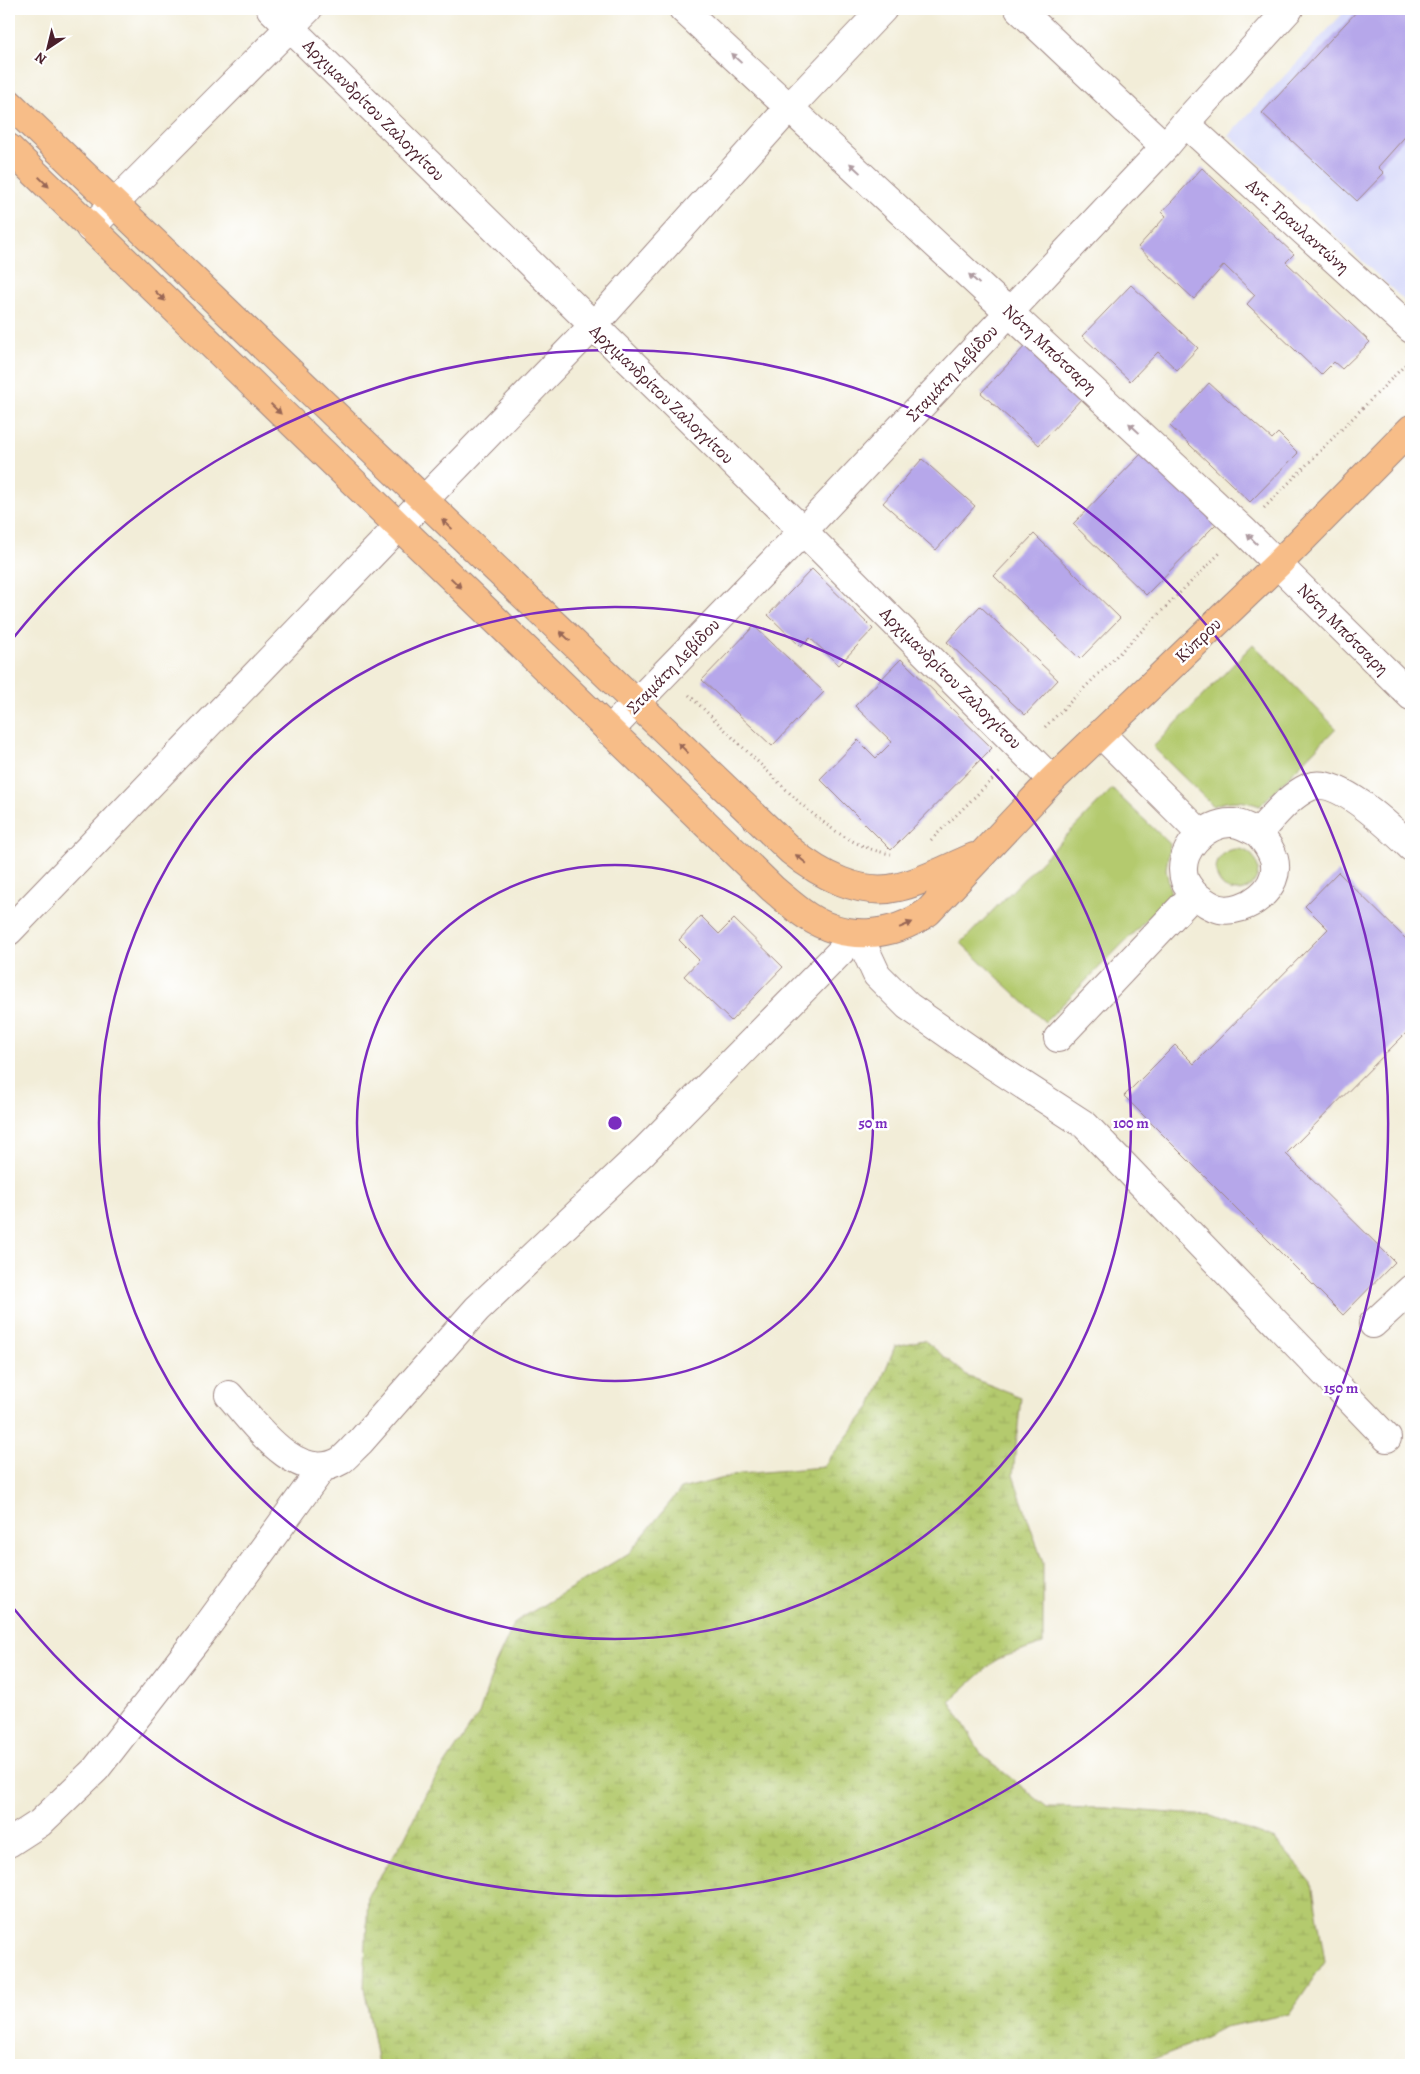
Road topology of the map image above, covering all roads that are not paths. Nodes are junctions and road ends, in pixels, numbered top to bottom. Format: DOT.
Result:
graph roads {
  1 [pos="272,9"];
  2 [pos="683,9"];
  3 [pos="883,9"];
  4 [pos="1019,9"];
  5 [pos="1289,9"];
  6 [pos="299,18"];
  7 [pos="9,103"];
  8 [pos="789,108"];
  9 [pos="1185,123"];
  10 [pos="1165,147"];
  11 [pos="9,148"];
  12 [pos="114,205"];
  13 [pos="90,228"];
  14 [pos="1010,312"];
  15 [pos="593,326"];
  16 [pos="1411,329"];
  17 [pos="1411,429"];
  18 [pos="424,501"];
  19 [pos="398,527"];
  20 [pos="803,531"];
  21 [pos="1278,564"];
  22 [pos="1411,696"];
  23 [pos="637,704"];
  24 [pos="609,731"];
  25 [pos="1101,734"];
  26 [pos="1052,780"];
  27 [pos="1258,833"];
  28 [pos="1201,834"];
  29 [pos="1411,847"];
  30 [pos="984,852"];
  31 [pos="1194,894"];
  32 [pos="9,931"];
  33 [pos="848,931"];
  34 [pos="1058,1038"];
  35 [pos="1411,1288"];
  36 [pos="1373,1324"];
  37 [pos="229,1395"];
  38 [pos="1387,1438"];
  39 [pos="323,1467"];
  40 [pos="9,1843"];
  1 -- 6 [label="street, Αρχιμανδρίτου Ζαλογγίτου"];
  8 -- 2 [label="street, Νότη Μπότσαρη, one-way"];
  3 -- 8 [label="street"];
  4 -- 10 [label="street"];
  5 -- 9 [label="street, Σταμάτη Λεβίδου"];
  6 -- 12 [label="street"];
  6 -- 15 [label="street, Αρχιμανδρίτου Ζαλογγίτου"];
  7 -- 12 [label="main road, Κύπρου"];
  14 -- 8 [label="street, Νότη Μπότσαρη, one-way"];
  8 -- 15 [label="street"];
  9 -- 10 [label="street, Σταμάτη Λεβίδου"];
  9 -- 16 [label="street, Αντ. Τραυλαντώνη"];
  10 -- 14 [label="street, Σταμάτη Λεβίδου"];
  11 -- 13 [label="main road, one-way"];
  12 -- 13 [label="street"];
  12 -- 18 [label="main road, Κύπρου"];
  13 -- 19 [label="main road, one-way"];
  14 -- 20 [label="street, Σταμάτη Λεβίδου"];
  21 -- 14 [label="street, Νότη Μπότσαρη, one-way"];
  15 -- 18 [label="street"];
  15 -- 20 [label="street, Αρχιμανδρίτου Ζαλογγίτου"];
  17 -- 21 [label="main road, Κύπρου"];
  18 -- 19 [label="street"];
  23 -- 18 [label="main road, Κύπρου, one-way"];
  19 -- 24 [label="main road, one-way"];
  19 -- 32 [label="street"];
  20 -- 23 [label="street, Σταμάτη Λεβίδου"];
  20 -- 26 [label="street, Αρχιμανδρίτου Ζαλογγίτου"];
  21 -- 22 [label="street, Νότη Μπότσαρη"];
  21 -- 25 [label="main road, Κύπρου"];
  23 -- 24 [label="street, Σταμάτη Λεβίδου"];
  30 -- 23 [label="main road, Κύπρου, one-way"];
  24 -- 33 [label="main road"];
  25 -- 26 [label="main road, Κύπρου"];
  25 -- 28 [label="street"];
  26 -- 30 [label="main road, Κύπρου"];
  27 -- 28 [label="street"];
  27 -- 29 [label="street"];
  27 -- 31 [label="street"];
  28 -- 31 [label="street"];
  33 -- 30 [label="main road, Κύπρου, one-way"];
  31 -- 34 [label="street"];
  33 -- 38 [label="street"];
  33 -- 39 [label="street"];
  35 -- 36 [label="street"];
  37 -- 39 [label="street"];
  39 -- 40 [label="street"];
}
